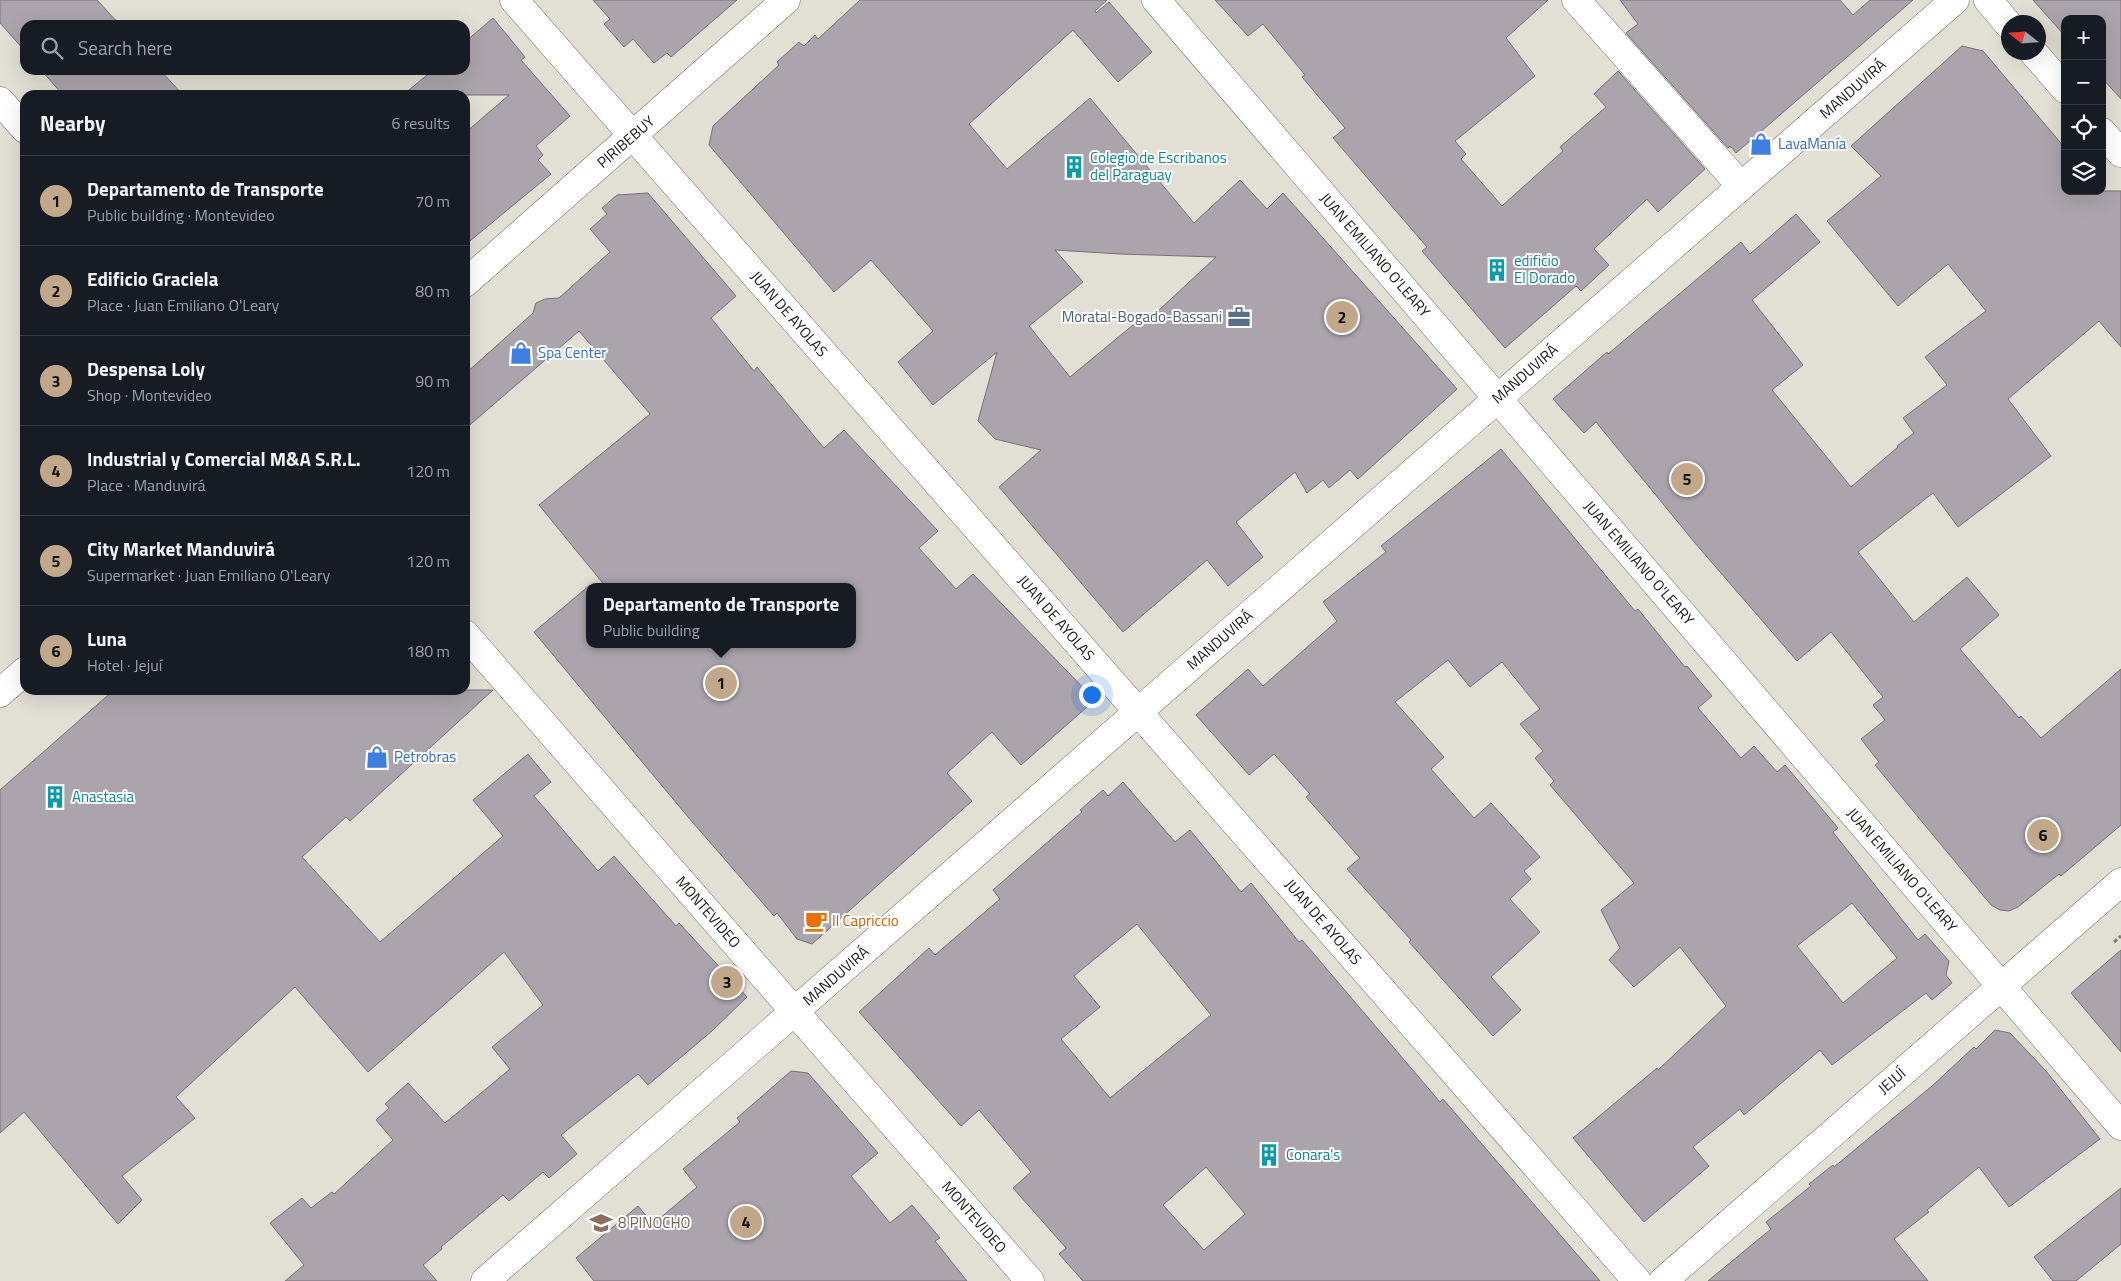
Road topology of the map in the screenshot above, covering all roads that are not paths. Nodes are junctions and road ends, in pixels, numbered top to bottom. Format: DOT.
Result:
graph roads {
  1 [pos="514,0"];
  2 [pos="786,0"];
  3 [pos="1156,0"];
  4 [pos="1576,0"];
  5 [pos="1955,0"];
  6 [pos="1988,0"];
  7 [pos="2001,16"];
  8 [pos="2041,60"];
  9 [pos="2061,84"];
  10 [pos="0,101"];
  11 [pos="20,123"];
  12 [pos="633,136"];
  13 [pos="2106,137"];
  14 [pos="2121,154"];
  15 [pos="1741,186"];
  16 [pos="470,279"];
  17 [pos="1498,398"];
  18 [pos="470,640"];
  19 [pos="20,675"];
  20 [pos="0,693"];
  21 [pos="1138,712"];
  22 [pos="2121,882"];
  23 [pos="2001,986"];
  24 [pos="794,1011"];
  25 [pos="2121,1126"];
  26 [pos="485,1281"];
  27 [pos="1030,1281"];
  28 [pos="1637,1281"];
  29 [pos="1663,1281"];
  1 -- 12 [label="street, JUAN DE AYOLAS"];
  2 -- 12 [label="street, PIRIBEBUY"];
  3 -- 17 [label="street, JUAN EMILIANO O'LEARY"];
  4 -- 15 [label="street"];
  5 -- 15 [label="street, MANDUVIRÁ"];
  6 -- 7 [label="street"];
  8 -- 9 [label="street"];
  10 -- 11 [label="street"];
  12 -- 16 [label="street, PIRIBEBUY"];
  12 -- 21 [label="street, JUAN DE AYOLAS"];
  13 -- 14 [label="street"];
  15 -- 17 [label="street, MANDUVIRÁ"];
  17 -- 21 [label="street, MANDUVIRÁ"];
  17 -- 23 [label="street, JUAN EMILIANO O'LEARY"];
  18 -- 24 [label="street, MONTEVIDEO"];
  19 -- 20 [label="street"];
  21 -- 24 [label="street, MANDUVIRÁ"];
  21 -- 28 [label="street, JUAN DE AYOLAS"];
  22 -- 23 [label="street, JEJUÍ"];
  23 -- 25 [label="street, JUAN EMILIANO O'LEARY"];
  23 -- 29 [label="street, JEJUÍ"];
  24 -- 26 [label="street, MANDUVIRÁ"];
  24 -- 27 [label="street, MONTEVIDEO"];
}
